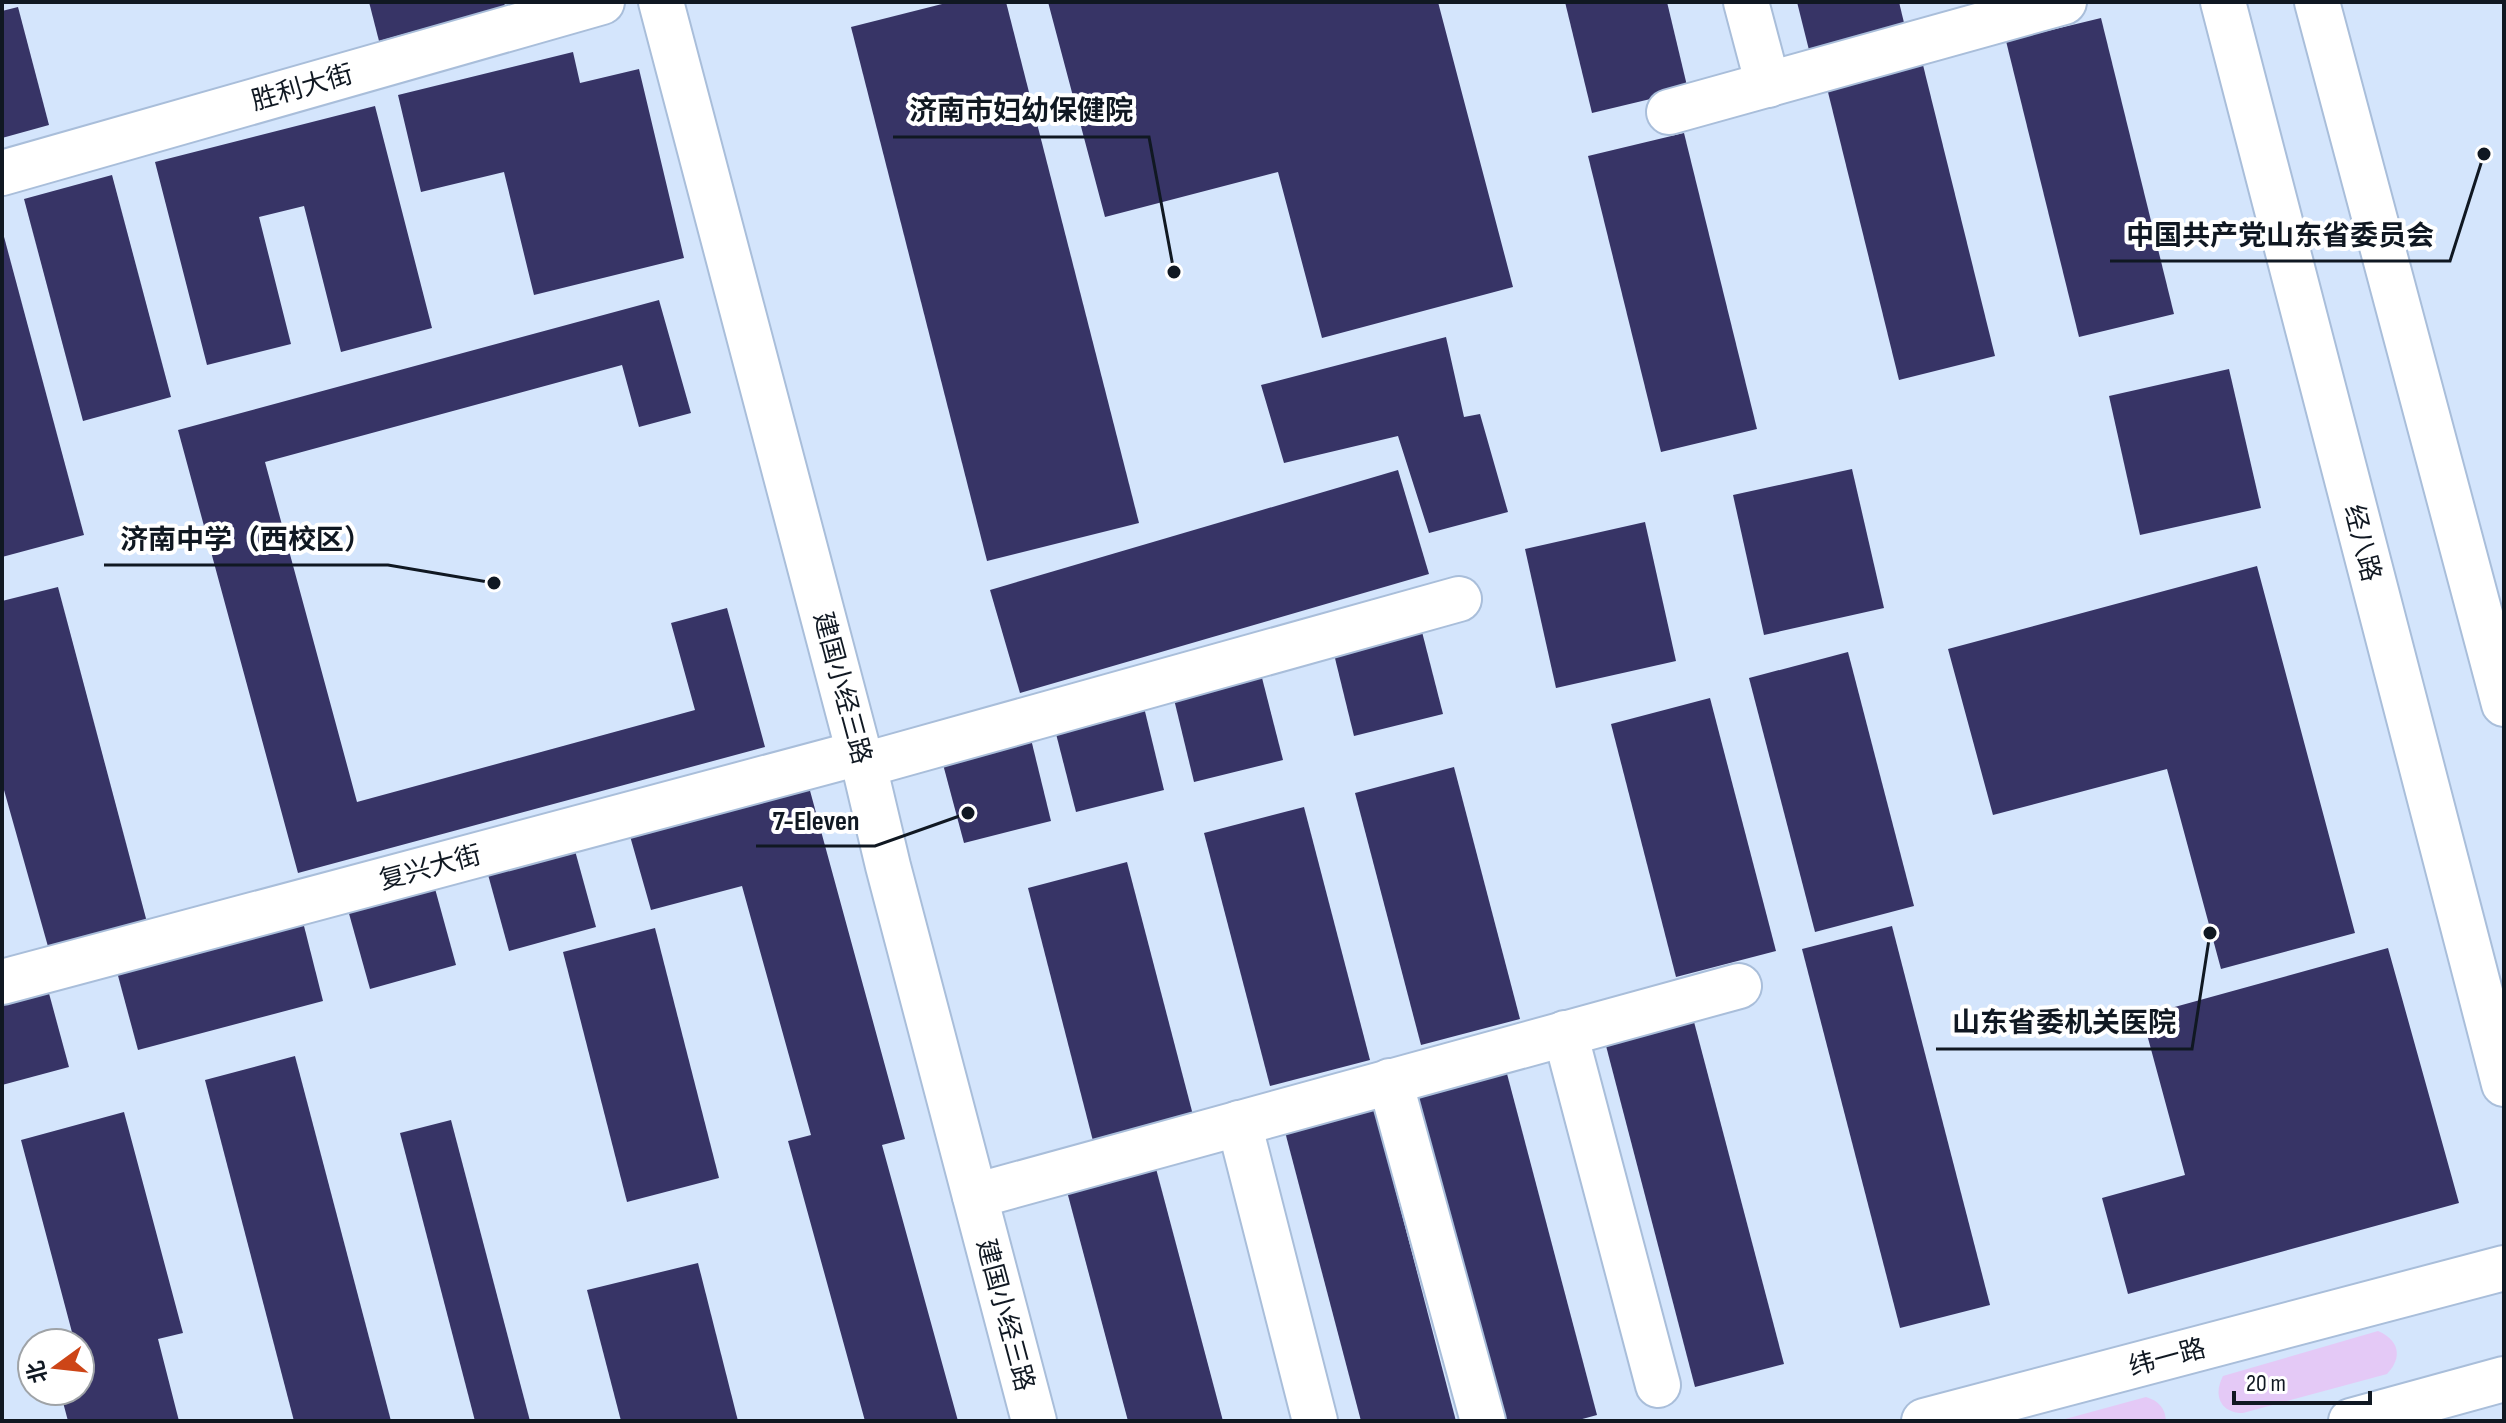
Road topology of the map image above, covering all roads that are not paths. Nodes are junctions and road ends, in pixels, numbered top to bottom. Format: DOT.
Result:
graph roads {
  1 [pos="602,2"];
  2 [pos="661,2"];
  3 [pos="1746,2"];
  4 [pos="2064,2"];
  5 [pos="2223,2"];
  6 [pos="2317,2"];
  7 [pos="1963,16"];
  8 [pos="1768,85"];
  9 [pos="1669,112"];
  10 [pos="2,173"];
  11 [pos="1459,599"];
  12 [pos="2504,704"];
  13 [pos="861,759"];
  14 [pos="2,982"];
  15 [pos="1739,986"];
  16 [pos="1565,1033"];
  17 [pos="1390,1081"];
  18 [pos="2504,1084"];
  19 [pos="1239,1123"];
  20 [pos="975,1196"];
  21 [pos="2504,1268"];
  22 [pos="2504,1379"];
  23 [pos="1658,1385"];
  24 [pos="1034,1421"];
  25 [pos="1315,1421"];
  26 [pos="1483,1421"];
  27 [pos="1924,1421"];
  28 [pos="2351,1421"];
  1 -- 10 [label="street, 胜利大街"];
  2 -- 13 [label="street, 建国小经三路"];
  3 -- 8 [label="street"];
  4 -- 7 [label="street"];
  5 -- 18 [label="street, 经八路"];
  6 -- 12 [label="street"];
  7 -- 8 [label="street"];
  8 -- 9 [label="street"];
  11 -- 13 [label="street, 复兴大街"];
  13 -- 14 [label="street, 复兴大街"];
  13 -- 20 [label="street, 建国小经三路"];
  15 -- 16 [label="street"];
  16 -- 17 [label="street"];
  16 -- 23 [label="street"];
  17 -- 19 [label="street"];
  17 -- 26 [label="street"];
  19 -- 20 [label="street"];
  19 -- 25 [label="street"];
  20 -- 24 [label="street, 建国小经三路"];
  21 -- 27 [label="street, 纬一路"];
  22 -- 28 [label="street"];
}
